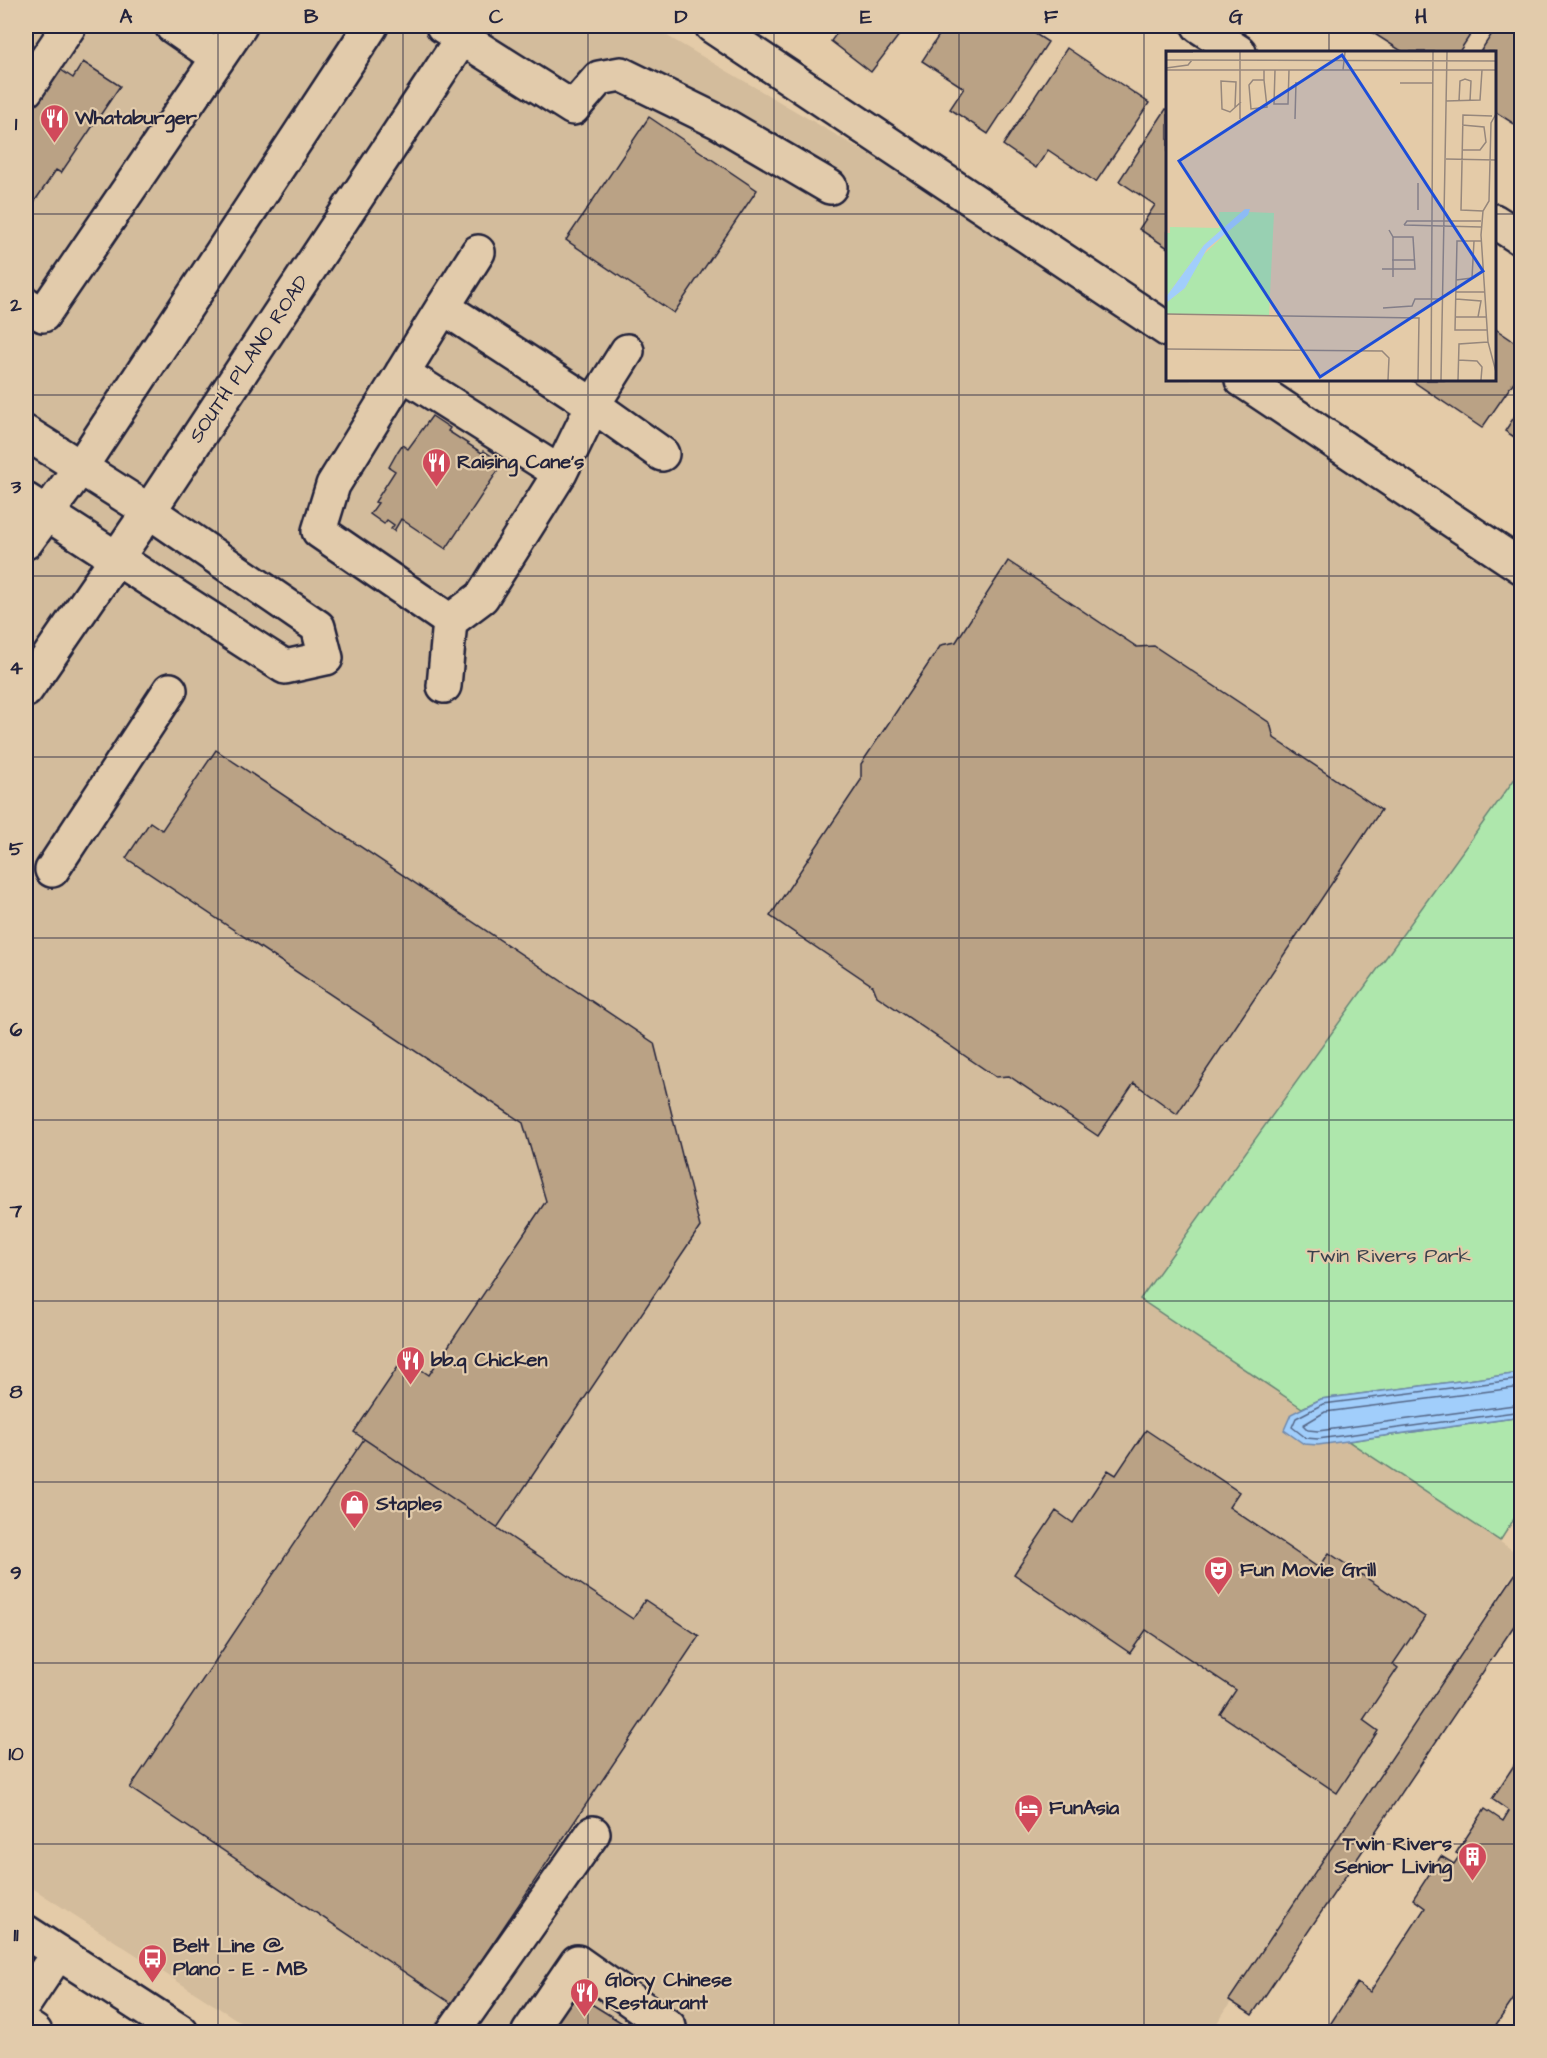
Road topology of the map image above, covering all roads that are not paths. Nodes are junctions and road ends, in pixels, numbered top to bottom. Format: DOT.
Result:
graph roads {
  1 [pos="69,26"];
  2 [pos="172,26"];
  3 [pos="240,26"];
  4 [pos="371,26"];
  5 [pos="712,26"];
  6 [pos="1199,26"];
  7 [pos="458,30"];
  8 [pos="1237,51"];
  9 [pos="218,58"];
  10 [pos="26,90"];
  11 [pos="830,188"];
  12 [pos="1496,222"];
  13 [pos="1521,239"];
  14 [pos="478,252"];
  15 [pos="26,303"];
  16 [pos="442,307"];
  17 [pos="1166,329"];
  18 [pos="627,351"];
  19 [pos="402,374"];
  20 [pos="1243,381"];
  21 [pos="592,405"];
  22 [pos="26,433"];
  23 [pos="662,454"];
  24 [pos="80,468"];
  25 [pos="560,473"];
  26 [pos="36,507"];
  27 [pos="148,511"];
  28 [pos="26,542"];
  29 [pos="115,559"];
  30 [pos="1521,567"];
  31 [pos="450,621"];
  32 [pos="444,686"];
  33 [pos="26,690"];
  34 [pos="170,690"];
  35 [pos="52,870"];
  36 [pos="593,1833"];
  37 [pos="26,1932"];
  38 [pos="58,1953"];
  39 [pos="26,2001"];
  40 [pos="26,2026"];
  41 [pos="35,2032"];
  42 [pos="181,2032"];
  43 [pos="453,2032"];
  44 [pos="529,2032"];
  45 [pos="665,2032"];
  1 -- 10 [label="main road"];
  2 -- 9 [label="main road"];
  3 -- 9 [label="main road"];
  4 -- 24 [label="main road"];
  5 -- 17 [label="main road"];
  6 -- 8 [label="main road"];
  7 -- 11 [label="main road"];
  7 -- 27 [label="main road, SOUTH PLANO ROAD"];
  9 -- 15 [label="main road"];
  12 -- 13 [label="main road"];
  14 -- 16 [label="main road"];
  16 -- 19 [label="main road"];
  16 -- 21 [label="main road"];
  18 -- 21 [label="main road"];
  19 -- 25 [label="main road"];
  19 -- 31 [label="main road"];
  20 -- 30 [label="main road"];
  21 -- 23 [label="main road"];
  21 -- 25 [label="main road"];
  22 -- 24 [label="main road"];
  24 -- 26 [label="main road"];
  24 -- 27 [label="main road"];
  25 -- 31 [label="main road"];
  26 -- 28 [label="main road"];
  26 -- 29 [label="main road"];
  27 -- 29 [label="main road, SOUTH PLANO ROAD"];
  27 -- 29 [label="main road"];
  29 -- 33 [label="main road, SOUTH PLANO ROAD"];
  31 -- 32 [label="main road"];
  34 -- 35 [label="main road"];
  36 -- 43 [label="main road"];
  37 -- 38 [label="main road"];
  38 -- 39 [label="main road"];
  38 -- 42 [label="main road"];
  40 -- 41 [label="main road"];
  44 -- 45 [label="main road"];
}
